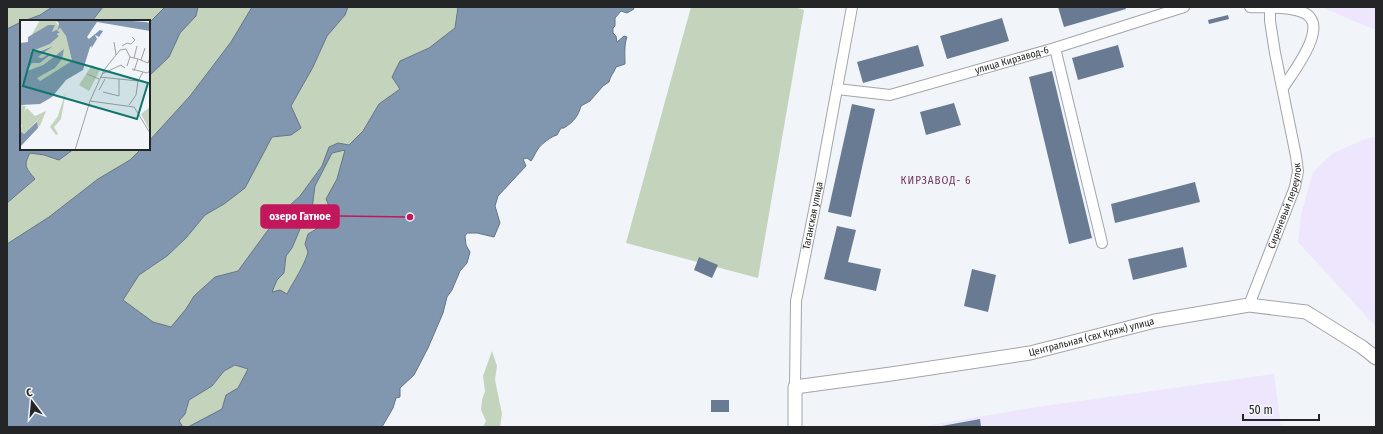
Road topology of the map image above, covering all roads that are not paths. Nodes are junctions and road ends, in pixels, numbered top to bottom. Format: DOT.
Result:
graph roads {
  1 [pos="852,7"];
  2 [pos="1184,7"];
  3 [pos="1250,7"];
  4 [pos="1270,8"];
  5 [pos="1055,48"];
  6 [pos="1283,88"];
  7 [pos="837,89"];
  8 [pos="1102,243"];
  9 [pos="1249,305"];
  10 [pos="1376,358"];
  11 [pos="795,387"];
  12 [pos="795,427"];
  1 -- 7 [label="street, Таганская улица"];
  2 -- 5 [label="street, улица Кирзавод-6"];
  3 -- 4 [label="street"];
  4 -- 6 [label="street, Сиреневый переулок"];
  4 -- 6 [label="street"];
  5 -- 7 [label="street, улица Кирзавод-6"];
  5 -- 8 [label="street"];
  6 -- 9 [label="street, Сиреневый переулок"];
  7 -- 11 [label="street, Таганская улица"];
  9 -- 10 [label="main road, Центральная (свх Кряж) улица"];
  9 -- 11 [label="main road, Центральная (свх Кряж) улица"];
  11 -- 12 [label="main road, Таганская улица"];
}
